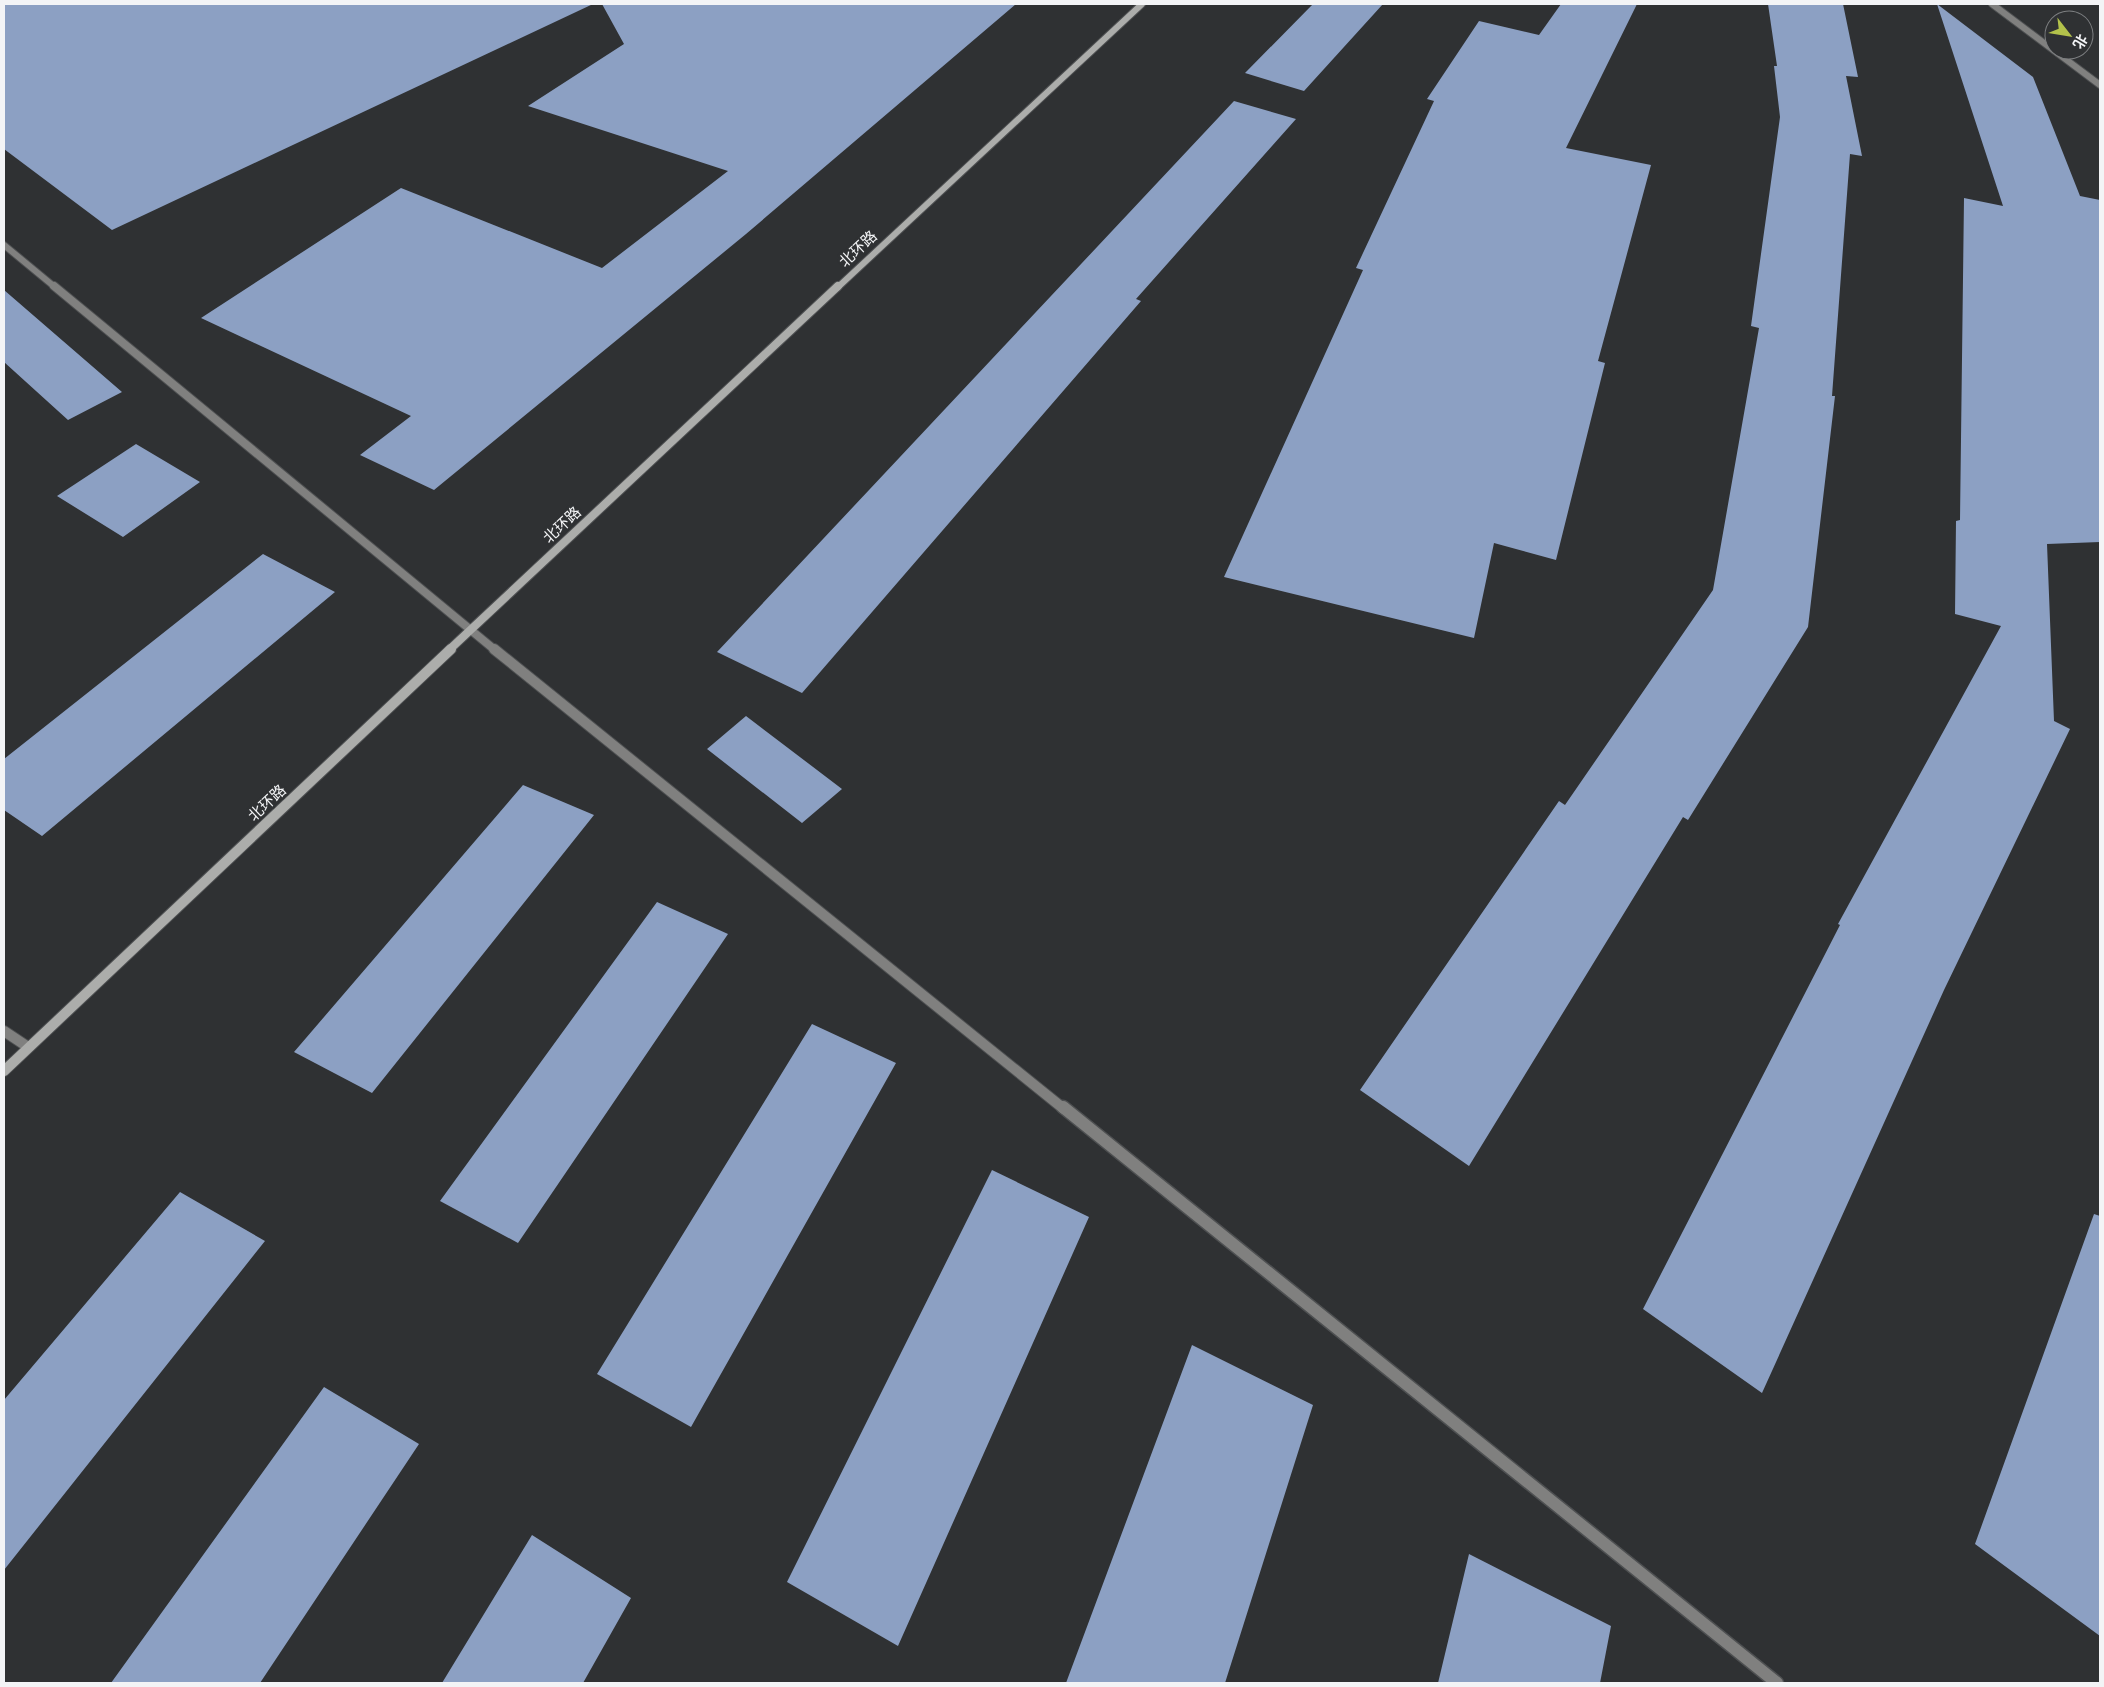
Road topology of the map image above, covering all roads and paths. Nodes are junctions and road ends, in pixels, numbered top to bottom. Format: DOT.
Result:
graph roads {
  1 [pos="1142,4"];
  2 [pos="1992,4"];
  3 [pos="2100,85"];
  4 [pos="4,245"];
  5 [pos="470,630"];
  6 [pos="4,1031"];
  7 [pos="28,1048"];
  8 [pos="4,1070"];
  9 [pos="1776,1683"];
  1 -- 5 [label="main road, 北环路"];
  2 -- 3 [label="street"];
  4 -- 5 [label="street"];
  5 -- 7 [label="main road, 北环路"];
  5 -- 9 [label="street"];
  6 -- 7 [label="street"];
  7 -- 8 [label="main road, 北环路"];
}
